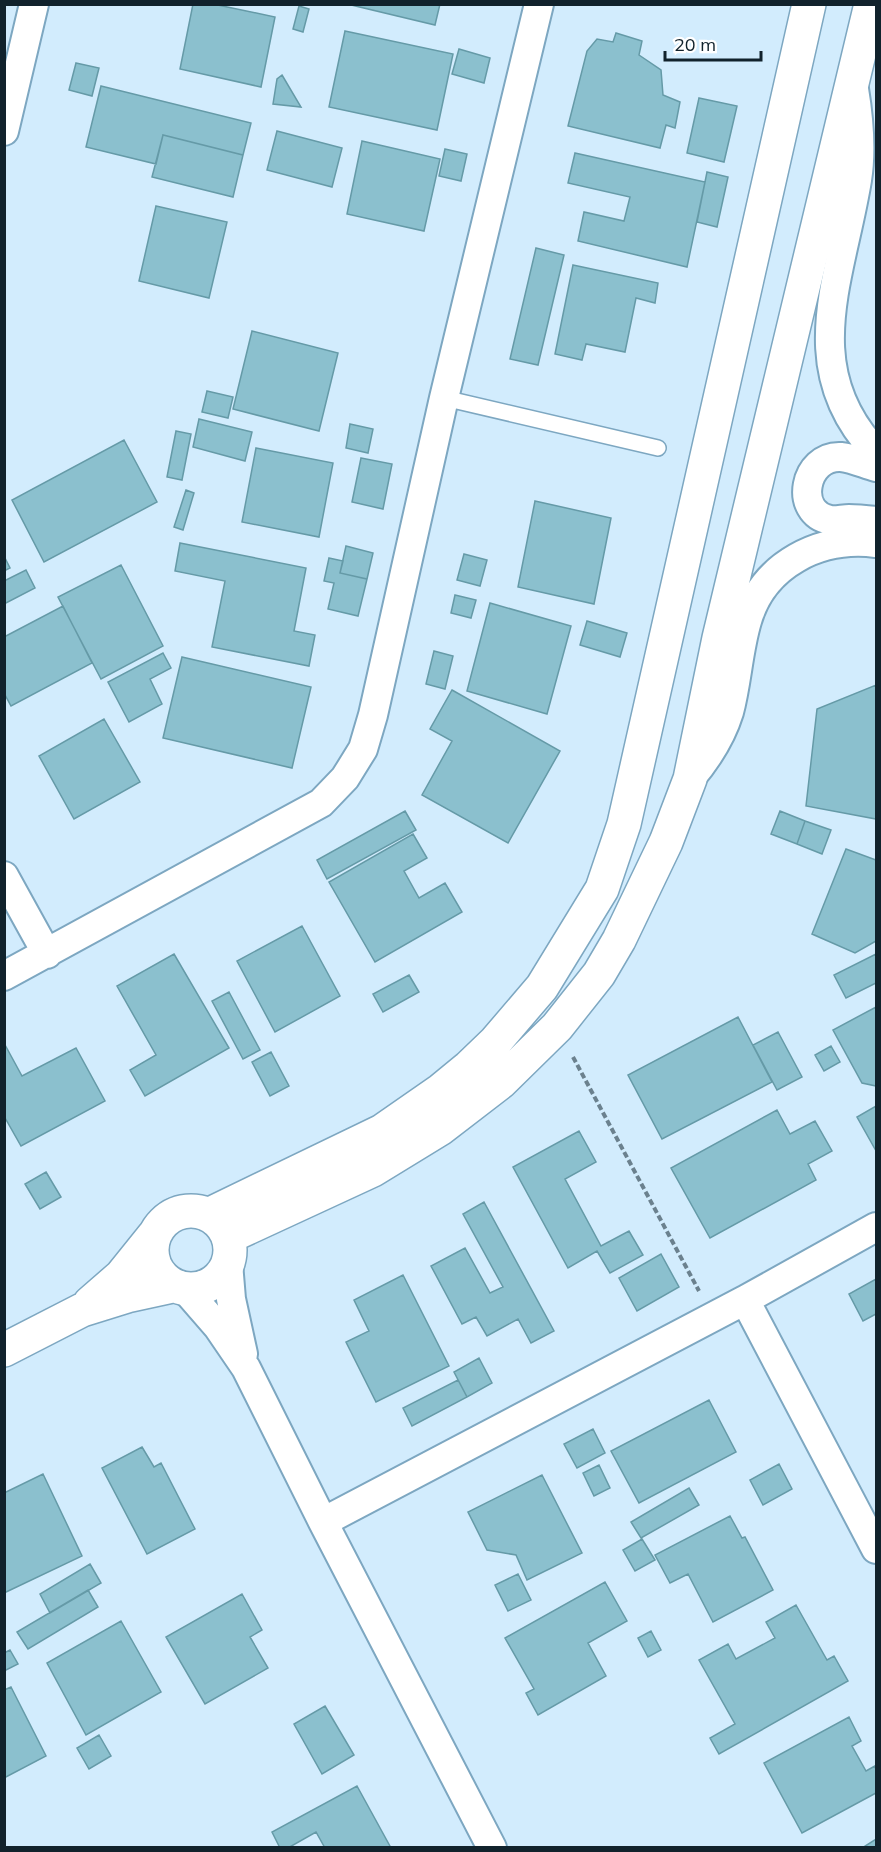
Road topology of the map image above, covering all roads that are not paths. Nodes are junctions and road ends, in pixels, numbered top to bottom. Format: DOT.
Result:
graph roads {
  1 [pos="34,4"];
  2 [pos="539,4"];
  3 [pos="809,4"];
  4 [pos="871,4"];
  5 [pos="853,80"];
  6 [pos="4,131"];
  7 [pos="444,398"];
  8 [pos="658,447"];
  9 [pos="876,452"];
  10 [pos="876,467"];
  11 [pos="876,521"];
  12 [pos="876,543"];
  13 [pos="690,779"];
  14 [pos="4,876"];
  15 [pos="47,954"];
  16 [pos="4,976"];
  17 [pos="876,1227"];
  18 [pos="154,1235"];
  19 [pos="221,1238"];
  20 [pos="179,1287"];
  21 [pos="745,1300"];
  22 [pos="82,1310"];
  23 [pos="4,1350"];
  24 [pos="246,1368"];
  25 [pos="322,1522"];
  26 [pos="876,1549"];
  27 [pos="492,1848"];
  1 -- 6 [label="street"];
  2 -- 7 [label="street"];
  3 -- 19 [label="street"];
  4 -- 5 [label="street"];
  5 -- 9 [label="street"];
  5 -- 13 [label="street"];
  7 -- 8 [label="lane"];
  7 -- 15 [label="street"];
  10 -- 11 [label="street"];
  12 -- 13 [label="street"];
  13 -- 19 [label="street"];
  14 -- 15 [label="street"];
  15 -- 16 [label="street"];
  17 -- 21 [label="street"];
  18 -- 19 [label="street"];
  18 -- 20 [label="street"];
  18 -- 22 [label="street"];
  19 -- 20 [label="street"];
  19 -- 24 [label="street"];
  20 -- 22 [label="street"];
  20 -- 24 [label="street"];
  21 -- 25 [label="street"];
  21 -- 26 [label="street"];
  22 -- 23 [label="street"];
  24 -- 25 [label="street"];
  25 -- 27 [label="street"];
}
